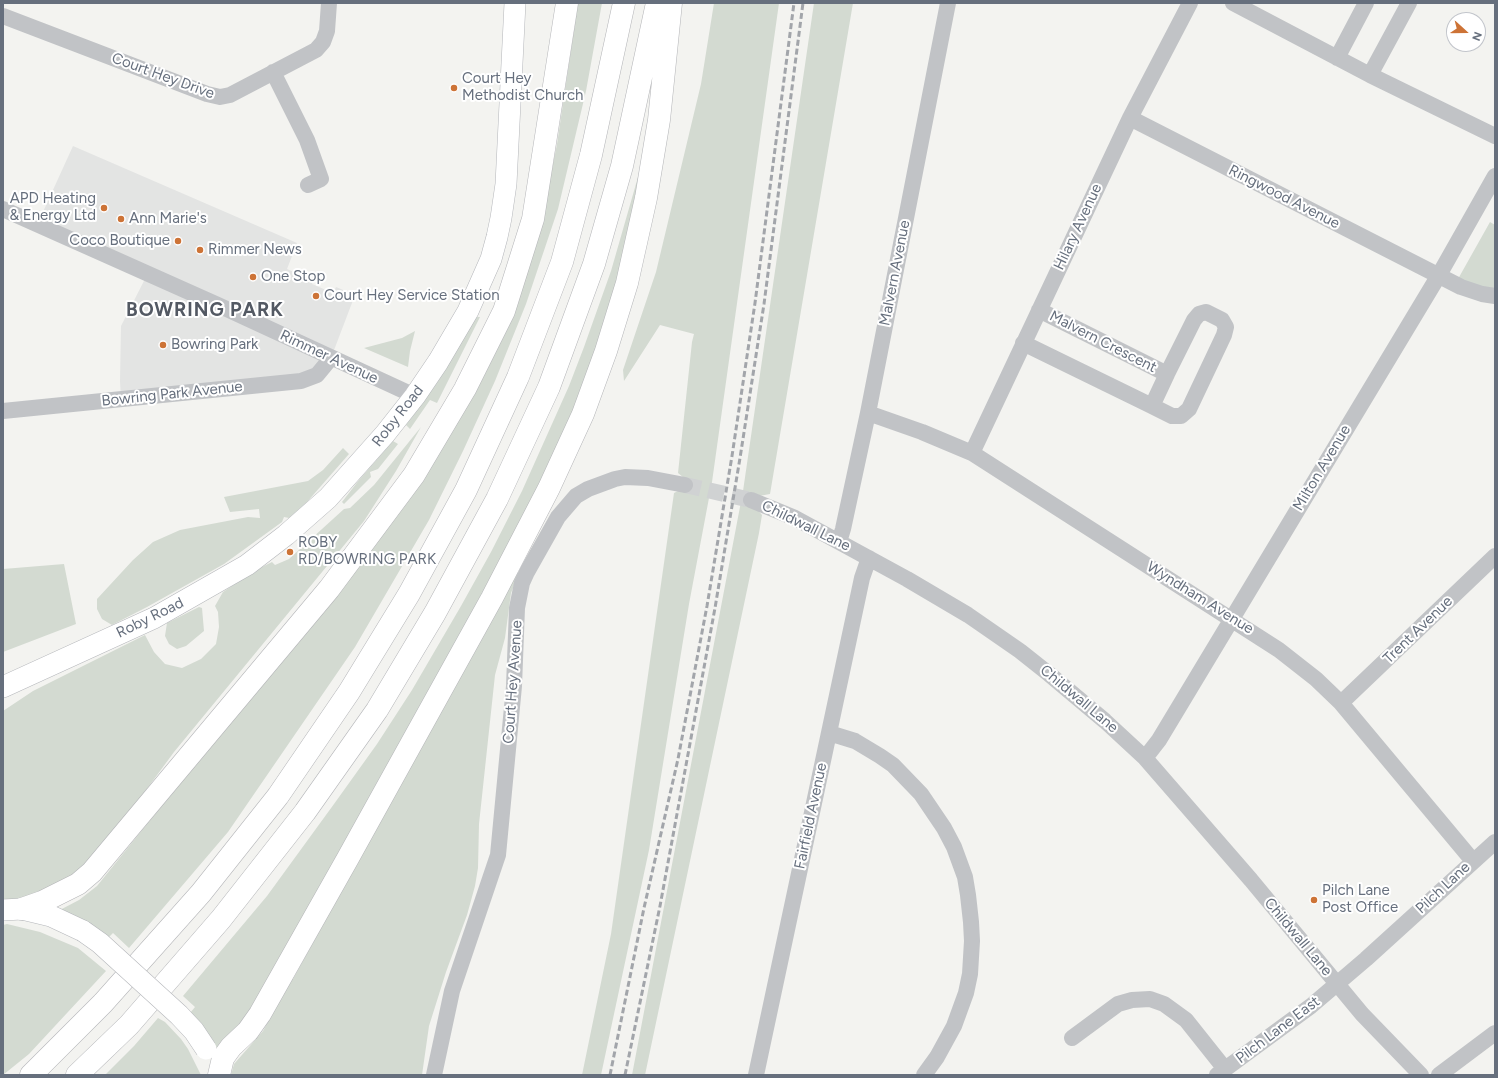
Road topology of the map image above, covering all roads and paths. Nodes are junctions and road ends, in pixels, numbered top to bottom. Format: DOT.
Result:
graph roads {
  1 [pos="329,3"];
  2 [pos="515,3"];
  3 [pos="567,3"];
  4 [pos="624,3"];
  5 [pos="657,3"];
  6 [pos="671,3"];
  7 [pos="948,3"];
  8 [pos="1190,3"];
  9 [pos="1232,3"];
  10 [pos="1366,3"];
  11 [pos="1409,3"];
  12 [pos="3,16"];
  13 [pos="1337,58"];
  14 [pos="272,72"];
  15 [pos="1370,75"];
  16 [pos="1130,118"];
  17 [pos="1495,136"];
  18 [pos="1495,176"];
  19 [pos="308,185"];
  20 [pos="3,209"];
  21 [pos="1439,275"];
  22 [pos="1495,296"];
  23 [pos="1039,310"];
  24 [pos="1024,343"];
  25 [pos="332,358"];
  26 [pos="1167,374"];
  27 [pos="415,396"];
  28 [pos="1152,406"];
  29 [pos="3,411"];
  30 [pos="868,414"];
  31 [pos="972,453"];
  32 [pos="685,485"];
  33 [pos="751,500"];
  34 [pos="839,542"];
  35 [pos="1495,556"];
  36 [pos="868,558"];
  37 [pos="1232,618"];
  38 [pos="45,668"];
  39 [pos="3,687"];
  40 [pos="3,697"];
  41 [pos="1341,703"];
  42 [pos="829,732"];
  43 [pos="1145,758"];
  44 [pos="1495,842"];
  45 [pos="1473,860"];
  46 [pos="13,909"];
  47 [pos="1338,984"];
  48 [pos="1495,1034"];
  49 [pos="1072,1038"];
  50 [pos="1221,1072"];
  51 [pos="31,1075"];
  52 [pos="77,1075"];
  53 [pos="218,1075"];
  54 [pos="434,1075"];
  55 [pos="756,1075"];
  56 [pos="924,1075"];
  57 [pos="1420,1075"];
  58 [pos="1439,1075"];
  1 -- 14 [label="street, Court Hey Drive"];
  2 -- 27 [label="main road, Roby Road"];
  3 -- 46 [label="highway"];
  4 -- 51 [label="highway"];
  5 -- 52 [label="highway"];
  6 -- 53 [label="highway"];
  7 -- 30 [label="street, Malvern Avenue"];
  8 -- 16 [label="street, Hilary Avenue"];
  9 -- 13 [label="street"];
  10 -- 13 [label="street"];
  11 -- 15 [label="street"];
  12 -- 14 [label="street, Court Hey Drive"];
  13 -- 15 [label="street"];
  14 -- 19 [label="street"];
  15 -- 17 [label="street"];
  16 -- 21 [label="street, Ringwood Avenue"];
  16 -- 23 [label="street, Hilary Avenue"];
  18 -- 21 [label="street, Milton Avenue"];
  20 -- 25 [label="street, Rimmer Avenue"];
  21 -- 22 [label="street, Ringwood Avenue"];
  21 -- 37 [label="street, Milton Avenue"];
  23 -- 24 [label="street, Hilary Avenue"];
  23 -- 26 [label="street, Malvern Crescent"];
  24 -- 28 [label="street, Malvern Crescent"];
  24 -- 31 [label="street, Hilary Avenue"];
  25 -- 27 [label="street, Rimmer Avenue"];
  25 -- 29 [label="street, Bowring Park Avenue"];
  26 -- 28 [label="street, Malvern Crescent"];
  26 -- 28 [label="street, Malvern Crescent"];
  27 -- 38 [label="main road, Roby Road"];
  30 -- 31 [label="street, Wyndham Avenue"];
  30 -- 34 [label="street, Malvern Avenue"];
  31 -- 37 [label="street, Wyndham Avenue"];
  32 -- 54 [label="street, Court Hey Avenue"];
  33 -- 34 [label="street, Childwall Lane"];
  34 -- 36 [label="street, Childwall Lane"];
  35 -- 41 [label="street, Trent Avenue"];
  36 -- 42 [label="street, Fairfield Avenue"];
  36 -- 43 [label="street, Childwall Lane"];
  37 -- 41 [label="street, Wyndham Avenue"];
  37 -- 43 [label="street, Milton Avenue"];
  38 -- 39 [label="main road, Roby Road"];
  38 -- 40 [label="main road, Roby Road"];
  41 -- 45 [label="street, Wyndham Avenue"];
  42 -- 55 [label="street, Fairfield Avenue"];
  42 -- 56 [label="street"];
  43 -- 47 [label="street, Childwall Lane"];
  44 -- 45 [label="street, Pilch Lane"];
  45 -- 47 [label="street, Pilch Lane"];
  46 -- 53 [label="main road, bridge"];
  47 -- 50 [label="street, Pilch Lane East"];
  47 -- 57 [label="street, Childwall Lane"];
  48 -- 58 [label="street"];
  49 -- 50 [label="street"];
}
